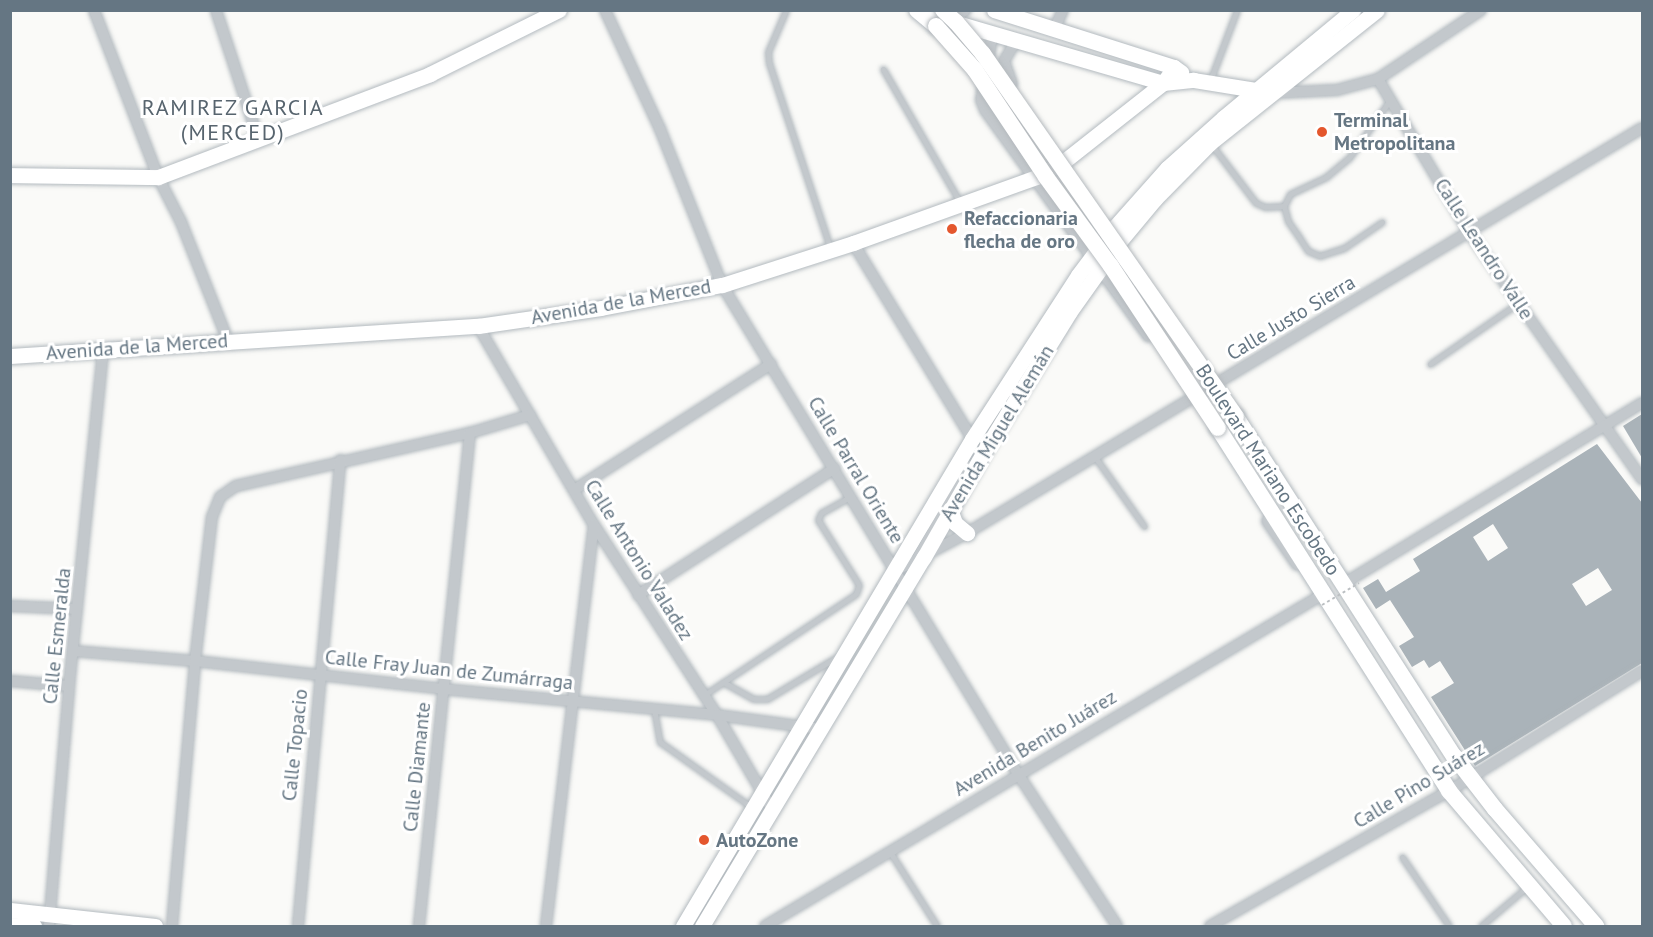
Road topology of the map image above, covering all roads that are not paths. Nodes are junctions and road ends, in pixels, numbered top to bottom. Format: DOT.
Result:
graph roads {
  1 [pos="94,10"];
  2 [pos="216,10"];
  3 [pos="559,10"];
  4 [pos="605,10"];
  5 [pos="786,10"];
  6 [pos="966,10"];
  7 [pos="994,10"];
  8 [pos="1063,10"];
  9 [pos="1237,10"];
  10 [pos="1353,10"];
  11 [pos="1365,10"];
  12 [pos="1377,10"];
  13 [pos="1481,10"];
  14 [pos="918,11"];
  15 [pos="940,18"];
  16 [pos="1054,30"];
  17 [pos="992,34"];
  18 [pos="1016,41"];
  19 [pos="1174,67"];
  20 [pos="883,69"];
  21 [pos="1378,79"];
  22 [pos="1194,80"];
  23 [pos="1163,82"];
  24 [pos="1210,83"];
  25 [pos="1266,92"];
  26 [pos="1390,100"];
  27 [pos="1642,128"];
  28 [pos="258,138"];
  29 [pos="1210,143"];
  30 [pos="1064,162"];
  31 [pos="10,175"];
  32 [pos="158,177"];
  33 [pos="1036,177"];
  34 [pos="962,205"];
  35 [pos="1284,206"];
  36 [pos="1382,222"];
  37 [pos="1469,232"];
  38 [pos="1116,235"];
  39 [pos="853,243"];
  40 [pos="831,250"];
  41 [pos="1096,263"];
  42 [pos="722,285"];
  43 [pos="1518,303"];
  44 [pos="478,326"];
  45 [pos="228,341"];
  46 [pos="103,349"];
  47 [pos="10,356"];
  48 [pos="771,364"];
  49 [pos="1430,364"];
  50 [pos="1219,383"];
  51 [pos="1191,399"];
  52 [pos="1642,403"];
  53 [pos="1235,410"];
  54 [pos="530,415"];
  55 [pos="1212,423"];
  56 [pos="1603,426"];
  57 [pos="470,433"];
  58 [pos="972,439"];
  59 [pos="1095,457"];
  60 [pos="340,460"];
  61 [pos="835,468"];
  62 [pos="1642,479"];
  63 [pos="574,490"];
  64 [pos="851,496"];
  65 [pos="950,509"];
  66 [pos="594,525"];
  67 [pos="1144,526"];
  68 [pos="967,533"];
  69 [pos="917,560"];
  70 [pos="900,580"];
  71 [pos="1351,583"];
  72 [pos="638,595"];
  73 [pos="1324,600"];
  74 [pos="10,606"];
  75 [pos="77,609"];
  76 [pos="73,651"];
  77 [pos="847,651"];
  78 [pos="195,661"];
  79 [pos="1642,671"];
  80 [pos="320,675"];
  81 [pos="10,681"];
  82 [pos="723,682"];
  83 [pos="69,686"];
  84 [pos="443,689"];
  85 [pos="704,695"];
  86 [pos="575,701"];
  87 [pos="654,709"];
  88 [pos="717,715"];
  89 [pos="803,725"];
  90 [pos="820,729"];
  91 [pos="1018,774"];
  92 [pos="1469,777"];
  93 [pos="1449,790"];
  94 [pos="764,793"];
  95 [pos="754,809"];
  96 [pos="773,812"];
  97 [pos="890,851"];
  98 [pos="1402,857"];
  99 [pos="1529,885"];
  100 [pos="10,910"];
  101 [pos="49,920"];
  102 [pos="10,925"];
  103 [pos="34,927"];
  104 [pos="155,927"];
  105 [pos="172,927"];
  106 [pos="298,927"];
  107 [pos="419,927"];
  108 [pos="546,927"];
  109 [pos="683,927"];
  110 [pos="702,927"];
  111 [pos="765,927"];
  112 [pos="937,927"];
  113 [pos="1117,927"];
  114 [pos="1210,927"];
  115 [pos="1449,927"];
  116 [pos="1481,927"];
  117 [pos="1564,927"];
  118 [pos="1596,927"];
  1 -- 32 [label="street"];
  2 -- 28 [label="street"];
  3 -- 28 [label="street"];
  4 -- 42 [label="street, Calle Parral Oriente"];
  5 -- 40 [label="lane"];
  6 -- 14 [label="street"];
  7 -- 16 [label="street"];
  8 -- 16 [label="street"];
  9 -- 24 [label="lane"];
  10 -- 25 [label="street, Avenida Miguel Alemán"];
  11 -- 25 [label="lane"];
  12 -- 25 [label="street, Avenida Miguel Alemán"];
  13 -- 21 [label="street"];
  14 -- 15 [label="main road, Boulevard Mariano Escobedo"];
  14 -- 17 [label="street"];
  15 -- 53 [label="main road, Boulevard Mariano Escobedo, bridge"];
  15 -- 55 [label="main road, Boulevard Mariano Escobedo, bridge"];
  16 -- 19 [label="street"];
  17 -- 18 [label="street"];
  17 -- 33 [label="street"];
  18 -- 23 [label="street"];
  18 -- 30 [label="street"];
  19 -- 22 [label="street"];
  19 -- 23 [label="street, Avenida de la Merced"];
  20 -- 34 [label="lane"];
  21 -- 25 [label="street"];
  21 -- 26 [label="street, Calle Leandro Valle"];
  22 -- 23 [label="street"];
  22 -- 24 [label="street"];
  23 -- 30 [label="street, Avenida de la Merced"];
  24 -- 25 [label="street"];
  25 -- 29 [label="street, Avenida Miguel Alemán"];
  25 -- 38 [label="street, Avenida Miguel Alemán"];
  26 -- 35 [label="lane"];
  26 -- 37 [label="street, Calle Leandro Valle"];
  27 -- 37 [label="street, Calle Justo Sierra"];
  28 -- 32 [label="street"];
  29 -- 35 [label="lane"];
  29 -- 38 [label="street, Avenida Miguel Alemán"];
  30 -- 33 [label="street, Avenida de la Merced"];
  30 -- 38 [label="street"];
  31 -- 32 [label="street"];
  32 -- 45 [label="street"];
  33 -- 34 [label="street, Avenida de la Merced"];
  33 -- 41 [label="street"];
  34 -- 39 [label="street, Avenida de la Merced"];
  35 -- 36 [label="lane"];
  37 -- 43 [label="street, Calle Leandro Valle"];
  37 -- 50 [label="street, Calle Justo Sierra"];
  38 -- 41 [label="street, Avenida Miguel Alemán"];
  38 -- 50 [label="street"];
  39 -- 40 [label="street, Avenida de la Merced"];
  39 -- 58 [label="street"];
  40 -- 42 [label="street, Avenida de la Merced"];
  41 -- 51 [label="street"];
  41 -- 58 [label="street, Avenida Miguel Alemán"];
  41 -- 65 [label="street, Avenida Miguel Alemán"];
  41 -- 69 [label="lane"];
  42 -- 44 [label="street, Avenida de la Merced"];
  42 -- 48 [label="street, Calle Parral Oriente"];
  43 -- 49 [label="lane"];
  43 -- 56 [label="street, Calle Leandro Valle"];
  44 -- 45 [label="street, Avenida de la Merced"];
  44 -- 54 [label="street, Calle Antonio Valadez"];
  45 -- 46 [label="street, Avenida de la Merced"];
  46 -- 47 [label="street, Avenida de la Merced"];
  46 -- 75 [label="street, Calle Esmeralda"];
  48 -- 61 [label="street, Calle Parral Oriente"];
  48 -- 63 [label="street"];
  50 -- 51 [label="street, Calle Justo Sierra"];
  50 -- 53 [label="street"];
  51 -- 55 [label="street"];
  51 -- 59 [label="street, Calle Justo Sierra"];
  52 -- 56 [label="street"];
  53 -- 55 [label="street"];
  53 -- 71 [label="main road, Boulevard Mariano Escobedo"];
  54 -- 57 [label="street"];
  54 -- 63 [label="street, Calle Antonio Valadez"];
  55 -- 73 [label="main road, Boulevard Mariano Escobedo"];
  56 -- 62 [label="street, Calle Leandro Valle"];
  56 -- 71 [label="street"];
  57 -- 60 [label="street"];
  57 -- 84 [label="street, Calle Diamante"];
  58 -- 70 [label="street, Avenida Miguel Alemán"];
  59 -- 67 [label="lane"];
  59 -- 68 [label="street, Calle Justo Sierra"];
  60 -- 78 [label="street"];
  60 -- 80 [label="street, Calle Topacio"];
  61 -- 64 [label="street, Calle Parral Oriente"];
  61 -- 72 [label="street"];
  63 -- 66 [label="street, Calle Antonio Valadez"];
  64 -- 70 [label="street, Calle Parral Oriente"];
  64 -- 82 [label="lane"];
  65 -- 68 [label="street"];
  65 -- 69 [label="street, Avenida Miguel Alemán"];
  66 -- 72 [label="street, Calle Antonio Valadez"];
  66 -- 86 [label="street"];
  68 -- 69 [label="street, Calle Justo Sierra"];
  69 -- 70 [label="street, Avenida Miguel Alemán"];
  70 -- 77 [label="street, Avenida Miguel Alemán"];
  70 -- 90 [label="street, Avenida Miguel Alemán"];
  70 -- 91 [label="street, Calle Parral Oriente"];
  71 -- 92 [label="main road, Boulevard Mariano Escobedo"];
  72 -- 85 [label="street, Calle Antonio Valadez"];
  73 -- 91 [label="street, Avenida Benito Juárez"];
  73 -- 93 [label="main road, Boulevard Mariano Escobedo"];
  74 -- 75 [label="street"];
  75 -- 76 [label="street, Calle Esmeralda"];
  76 -- 78 [label="street, Calle Fray Juan de Zumárraga"];
  76 -- 83 [label="street, Calle Esmeralda"];
  77 -- 82 [label="lane"];
  77 -- 89 [label="street, Avenida Miguel Alemán"];
  78 -- 80 [label="street, Calle Fray Juan de Zumárraga"];
  78 -- 105 [label="street"];
  79 -- 92 [label="street, Calle Pino Suárez"];
  80 -- 84 [label="street, Calle Fray Juan de Zumárraga"];
  80 -- 106 [label="street, Calle Topacio"];
  81 -- 83 [label="street"];
  82 -- 85 [label="lane"];
  83 -- 101 [label="street, Calle Esmeralda"];
  84 -- 86 [label="street, Calle Fray Juan de Zumárraga"];
  84 -- 107 [label="street, Calle Diamante"];
  85 -- 88 [label="street, Calle Antonio Valadez"];
  86 -- 87 [label="street, Calle Fray Juan de Zumárraga"];
  86 -- 108 [label="street"];
  87 -- 88 [label="street, Calle Fray Juan de Zumárraga"];
  87 -- 95 [label="lane"];
  88 -- 89 [label="street, Calle Fray Juan de Zumárraga"];
  88 -- 94 [label="street, Calle Antonio Valadez"];
  89 -- 90 [label="street, Calle Fray Juan de Zumárraga"];
  89 -- 94 [label="street, Avenida Miguel Alemán"];
  90 -- 96 [label="street, Avenida Miguel Alemán"];
  91 -- 97 [label="street, Avenida Benito Juárez"];
  91 -- 113 [label="street, Calle Parral Oriente"];
  92 -- 93 [label="street, Calle Pino Suárez"];
  92 -- 118 [label="main road, Boulevard Mariano Escobedo"];
  93 -- 99 [label="main road, Boulevard Mariano Escobedo"];
  93 -- 114 [label="street, Calle Pino Suárez"];
  94 -- 95 [label="street, Avenida Miguel Alemán"];
  94 -- 96 [label="street, Calle Antonio Valadez"];
  95 -- 109 [label="street, Avenida Miguel Alemán"];
  96 -- 110 [label="street, Avenida Miguel Alemán"];
  97 -- 111 [label="street, Avenida Benito Juárez"];
  97 -- 112 [label="lane"];
  98 -- 115 [label="lane"];
  99 -- 116 [label="lane"];
  99 -- 117 [label="main road, Boulevard Mariano Escobedo"];
  100 -- 101 [label="street"];
  101 -- 104 [label="street"];
  102 -- 103 [label="street"];
}
